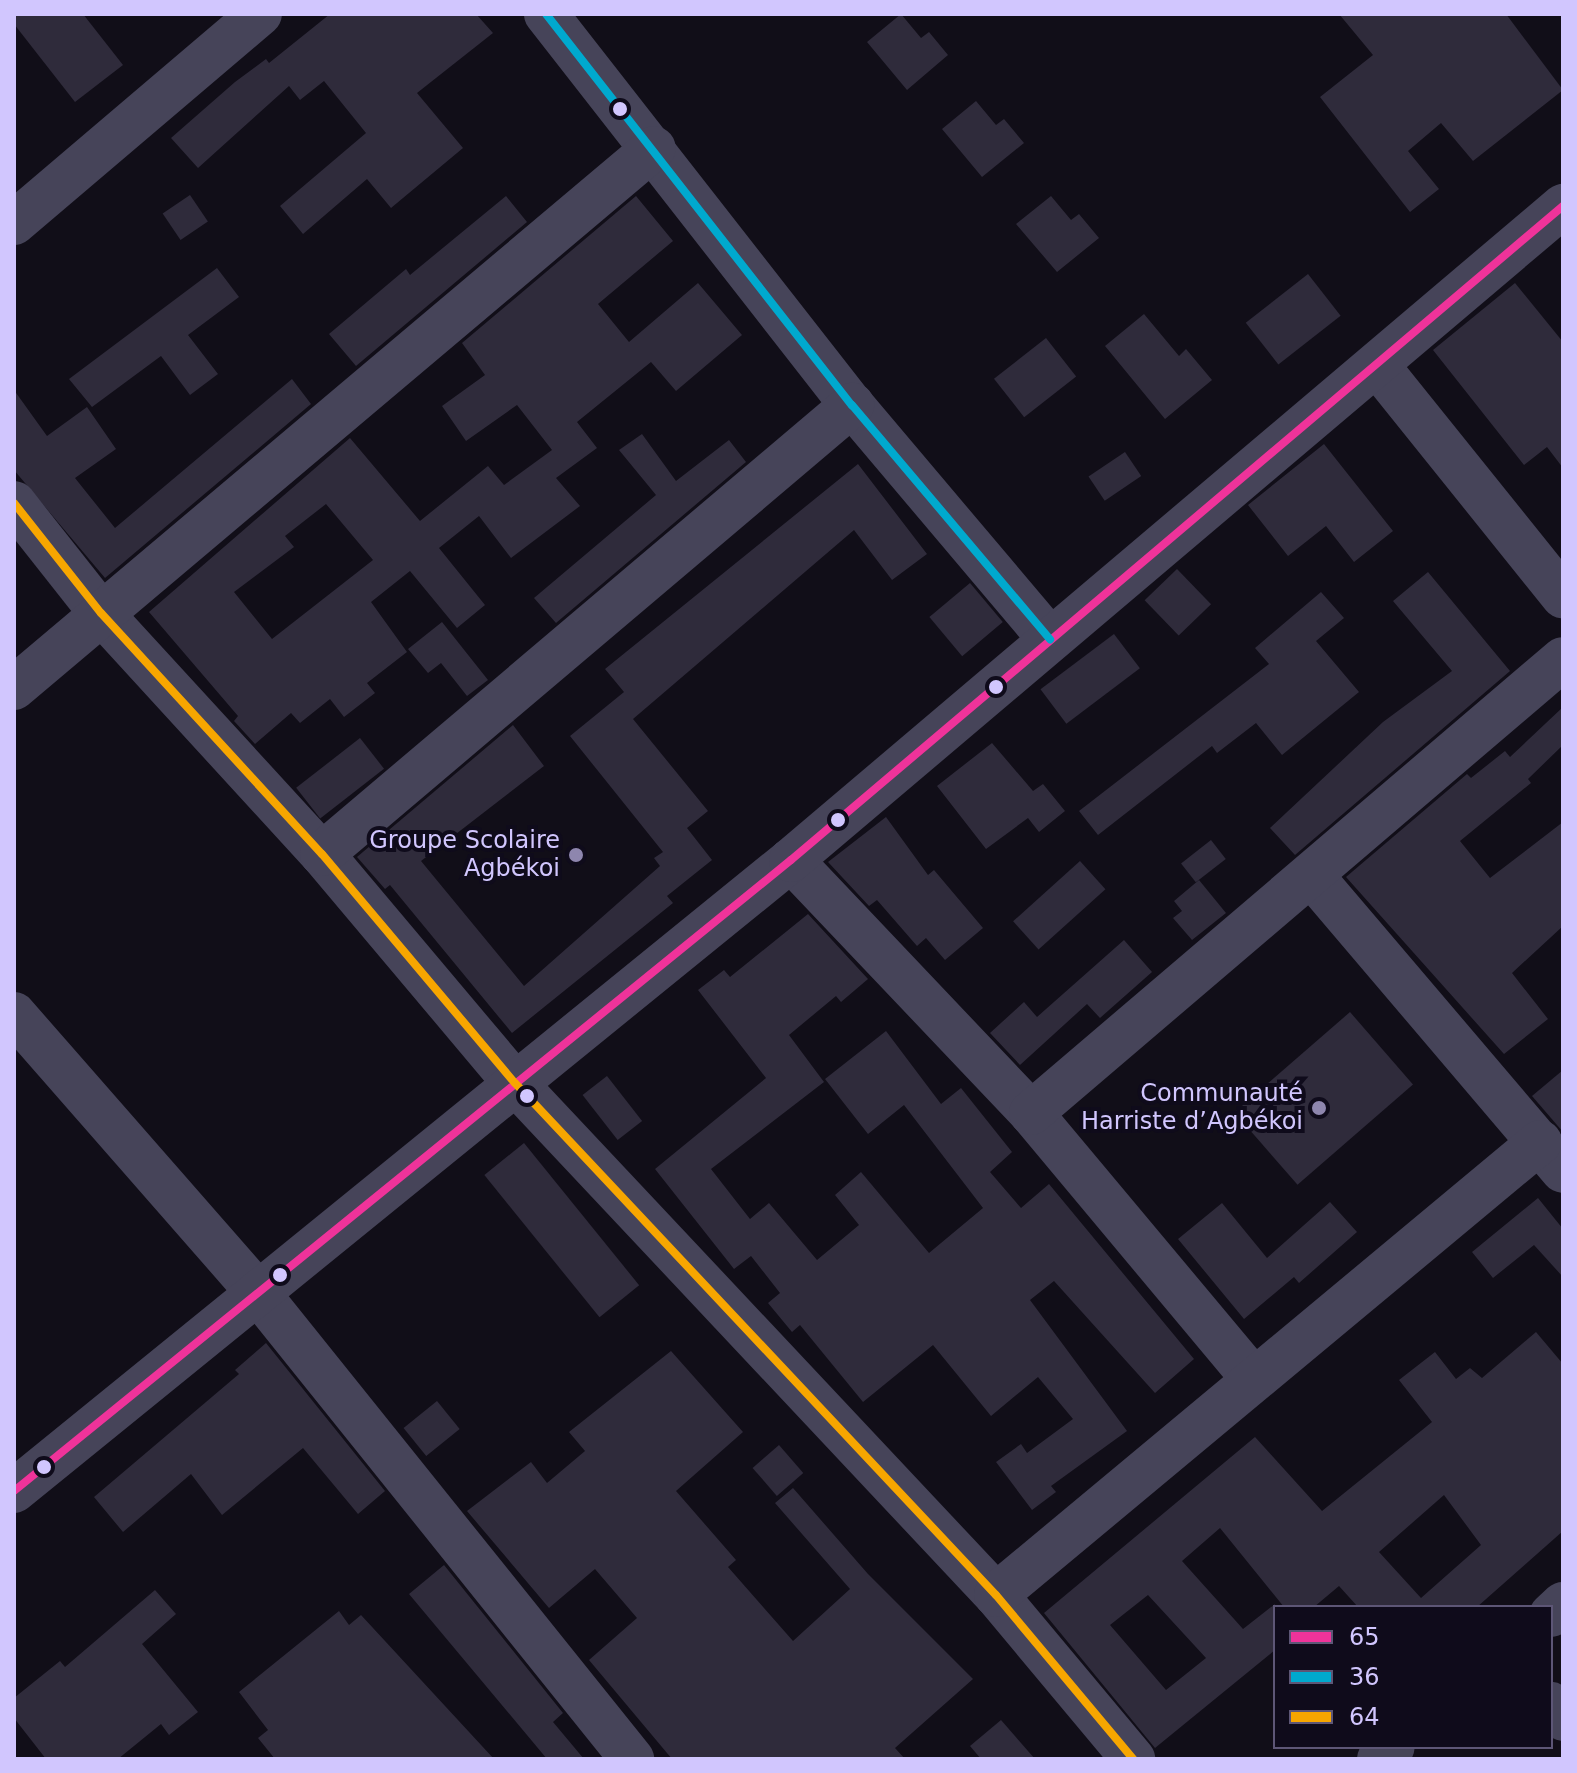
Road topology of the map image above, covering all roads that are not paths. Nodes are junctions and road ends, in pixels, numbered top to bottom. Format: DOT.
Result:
graph roads {
  1 [pos="260,14"];
  2 [pos="546,14"];
  3 [pos="654,148"];
  4 [pos="1563,206"];
  5 [pos="14,223"];
  6 [pos="1377,365"];
  7 [pos="852,405"];
  8 [pos="14,503"];
  9 [pos="1563,596"];
  10 [pos="101,613"];
  11 [pos="1050,639"];
  12 [pos="1563,659"];
  13 [pos="14,688"];
  14 [pos="322,854"];
  15 [pos="791,860"];
  16 [pos="1312,876"];
  17 [pos="14,1014"];
  18 [pos="515,1083"];
  19 [pos="1031,1113"];
  20 [pos="1552,1156"];
  21 [pos="258,1293"];
  22 [pos="1252,1377"];
  23 [pos="14,1491"];
  24 [pos="996,1595"];
  25 [pos="632,1759"];
  26 [pos="1133,1759"];
  1 -- 5 [label="street"];
  2 -- 3 [label="street"];
  3 -- 7 [label="street"];
  3 -- 10 [label="street"];
  4 -- 6 [label="street"];
  6 -- 9 [label="street"];
  6 -- 11 [label="street"];
  7 -- 11 [label="street"];
  7 -- 14 [label="street"];
  8 -- 10 [label="street"];
  10 -- 13 [label="street"];
  10 -- 14 [label="street"];
  11 -- 15 [label="street"];
  12 -- 16 [label="street"];
  14 -- 18 [label="street"];
  15 -- 18 [label="street"];
  15 -- 19 [label="street"];
  16 -- 19 [label="street"];
  16 -- 20 [label="street"];
  17 -- 21 [label="street"];
  18 -- 21 [label="street"];
  18 -- 24 [label="street"];
  19 -- 22 [label="street"];
  20 -- 22 [label="street"];
  21 -- 23 [label="street"];
  21 -- 25 [label="street"];
  22 -- 24 [label="street"];
  24 -- 26 [label="street"];
}
